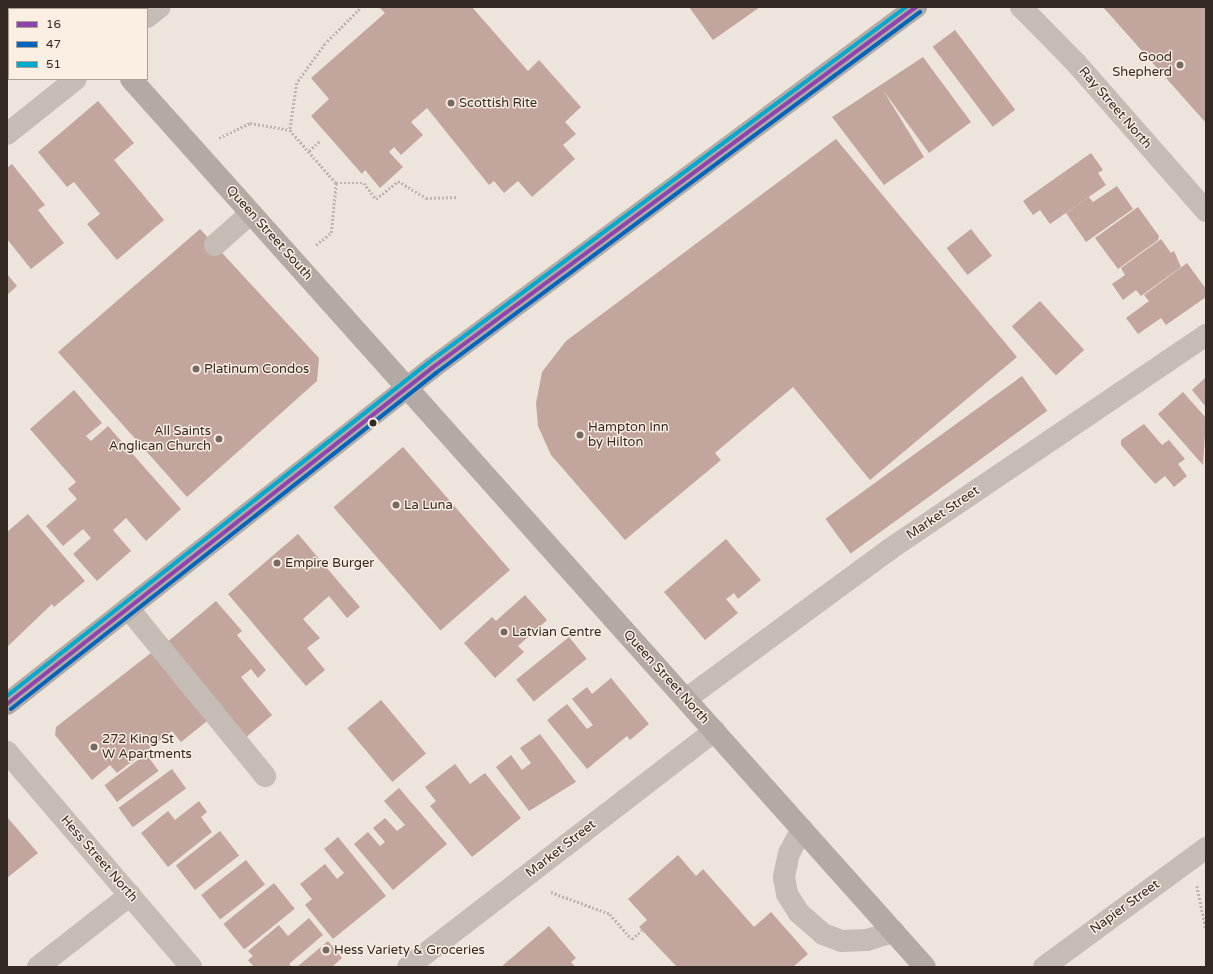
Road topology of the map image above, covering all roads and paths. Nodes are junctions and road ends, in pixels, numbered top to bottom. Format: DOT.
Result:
graph roads {
  1 [pos="160,7"];
  2 [pos="1021,7"];
  3 [pos="913,8"];
  4 [pos="360,9"];
  5 [pos="148,16"];
  6 [pos="75,80"];
  7 [pos="132,80"];
  8 [pos="290,130"];
  9 [pos="7,134"];
  10 [pos="216,139"];
  11 [pos="321,140"];
  12 [pos="308,151"];
  13 [pos="336,183"];
  14 [pos="458,197"];
  15 [pos="1206,211"];
  16 [pos="251,213"];
  17 [pos="216,246"];
  18 [pos="313,248"];
  19 [pos="1206,335"];
  20 [pos="408,387"];
  21 [pos="128,608"];
  22 [pos="686,698"];
  23 [pos="7,704"];
  24 [pos="715,731"];
  25 [pos="7,752"];
  26 [pos="265,776"];
  27 [pos="802,829"];
  28 [pos="1199,853"];
  29 [pos="545,889"];
  30 [pos="130,895"];
  31 [pos="1206,929"];
  32 [pos="642,930"];
  33 [pos="894,932"];
  34 [pos="38,967"];
  35 [pos="191,967"];
  36 [pos="408,967"];
  37 [pos="925,967"];
  38 [pos="1044,967"];
  1 -- 5 [label="street"];
  2 -- 15 [label="street, Ray Street North"];
  3 -- 20 [label="main road"];
  4 -- 8 [label="path"];
  6 -- 9 [label="street"];
  7 -- 16 [label="main road, Queen Street South"];
  8 -- 10 [label="path"];
  8 -- 12 [label="path"];
  11 -- 12 [label="path"];
  12 -- 13 [label="path"];
  13 -- 14 [label="path"];
  13 -- 18 [label="path"];
  16 -- 17 [label="street"];
  16 -- 20 [label="main road, Queen Street South"];
  19 -- 22 [label="street, Market Street"];
  20 -- 21 [label="main road"];
  20 -- 22 [label="main road, Queen Street North"];
  21 -- 23 [label="main road"];
  21 -- 26 [label="street"];
  22 -- 24 [label="main road, Queen Street North"];
  24 -- 27 [label="main road, Queen Street North"];
  24 -- 36 [label="street, Market Street"];
  25 -- 30 [label="street, Hess Street North"];
  27 -- 33 [label="main road, Queen Street North"];
  27 -- 33 [label="street"];
  28 -- 31 [label="path"];
  28 -- 38 [label="street, Napier Street"];
  29 -- 32 [label="path"];
  30 -- 34 [label="street"];
  30 -- 35 [label="street, Hess Street North"];
  33 -- 37 [label="main road, Queen Street North"];
}
